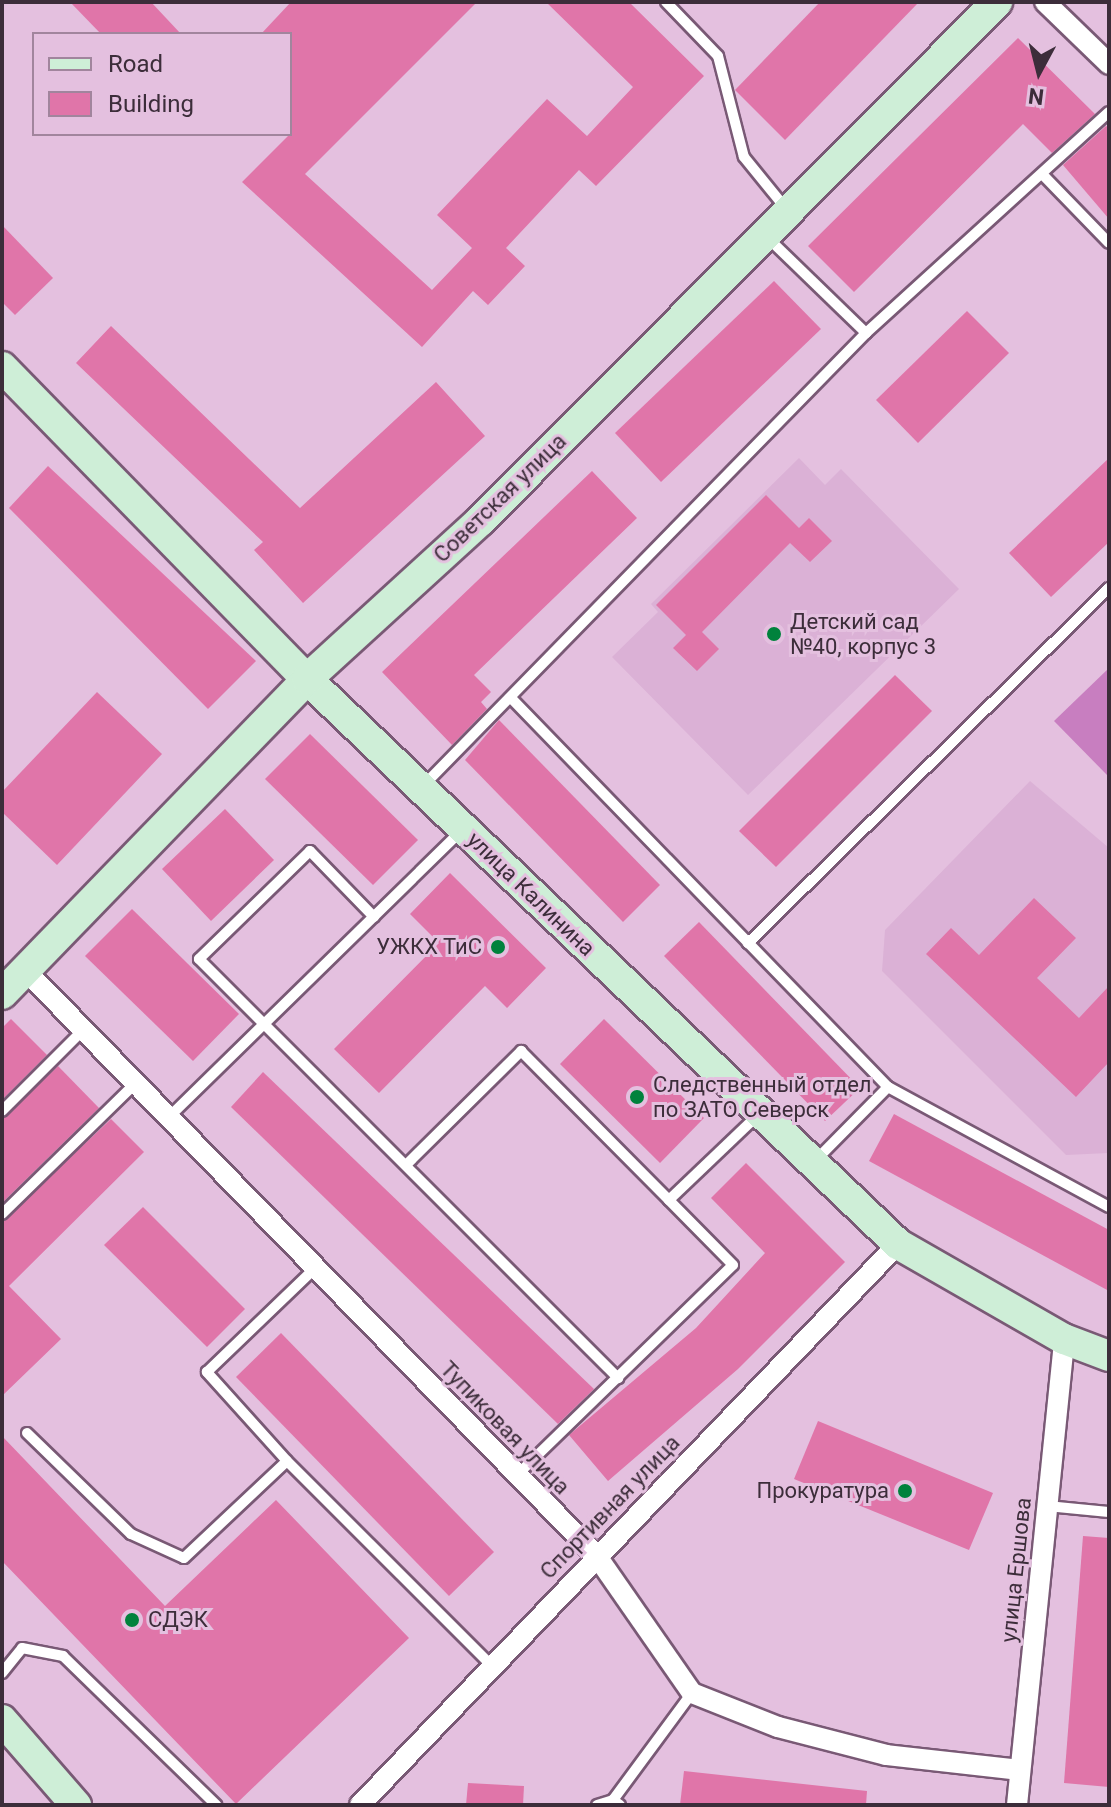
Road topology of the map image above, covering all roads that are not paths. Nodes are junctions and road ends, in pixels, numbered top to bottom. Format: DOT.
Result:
graph roads {
  1 [pos="666,2"];
  2 [pos="997,2"];
  3 [pos="1045,2"];
  4 [pos="1109,64"];
  5 [pos="1109,112"];
  6 [pos="1044,176"];
  7 [pos="788,212"];
  8 [pos="765,235"];
  9 [pos="1109,243"];
  10 [pos="866,333"];
  11 [pos="2,367"];
  12 [pos="1109,588"];
  13 [pos="307,679"];
  14 [pos="511,698"];
  15 [pos="421,787"];
  16 [pos="464,829"];
  17 [pos="374,917"];
  18 [pos="748,943"];
  19 [pos="26,971"];
  20 [pos="2,994"];
  21 [pos="265,1024"];
  22 [pos="84,1029"];
  23 [pos="136,1083"];
  24 [pos="888,1087"];
  25 [pos="2,1111"];
  26 [pos="761,1113"];
  27 [pos="169,1117"];
  28 [pos="813,1163"];
  29 [pos="407,1164"];
  30 [pos="669,1200"];
  31 [pos="1109,1207"];
  32 [pos="2,1214"];
  33 [pos="898,1244"];
  34 [pos="316,1267"];
  35 [pos="1064,1339"];
  36 [pos="1109,1356"];
  37 [pos="618,1378"];
  38 [pos="27,1433"];
  39 [pos="287,1461"];
  40 [pos="517,1475"];
  41 [pos="1047,1506"];
  42 [pos="1109,1512"];
  43 [pos="596,1555"];
  44 [pos="493,1667"];
  45 [pos="2,1673"];
  46 [pos="692,1693"];
  47 [pos="2,1720"];
  48 [pos="1019,1770"];
  49 [pos="616,1802"];
  50 [pos="76,1805"];
  51 [pos="216,1805"];
  52 [pos="360,1805"];
  53 [pos="597,1805"];
  54 [pos="1017,1805"];
  1 -- 7 [label="lane"];
  2 -- 7 [label="street, Советская улица"];
  3 -- 4 [label="street"];
  5 -- 6 [label="lane"];
  6 -- 9 [label="lane"];
  6 -- 10 [label="lane"];
  7 -- 8 [label="street, Советская улица"];
  8 -- 10 [label="lane"];
  8 -- 13 [label="street, Советская улица"];
  10 -- 14 [label="lane"];
  11 -- 13 [label="street, улица Калинина"];
  12 -- 18 [label="lane"];
  13 -- 15 [label="street, улица Калинина"];
  13 -- 19 [label="street, Советская улица"];
  14 -- 15 [label="lane"];
  14 -- 18 [label="lane"];
  15 -- 16 [label="street, улица Калинина"];
  16 -- 17 [label="lane"];
  16 -- 26 [label="street, улица Калинина"];
  17 -- 21 [label="lane"];
  17 -- 21 [label="lane"];
  18 -- 24 [label="lane"];
  19 -- 20 [label="street, Советская улица"];
  19 -- 22 [label="street, Тупиковая улица"];
  21 -- 27 [label="lane"];
  21 -- 29 [label="lane"];
  22 -- 23 [label="street, Тупиковая улица"];
  22 -- 25 [label="lane"];
  23 -- 27 [label="street, Тупиковая улица"];
  23 -- 32 [label="lane"];
  24 -- 28 [label="lane"];
  24 -- 31 [label="lane"];
  26 -- 28 [label="street, улица Калинина"];
  26 -- 30 [label="lane"];
  27 -- 34 [label="street, Тупиковая улица"];
  28 -- 33 [label="street, улица Калинина"];
  29 -- 30 [label="lane"];
  29 -- 37 [label="lane"];
  30 -- 37 [label="lane"];
  33 -- 35 [label="street, улица Калинина"];
  33 -- 43 [label="street, Спортивная улица"];
  34 -- 39 [label="lane"];
  34 -- 40 [label="street, Тупиковая улица"];
  35 -- 36 [label="street, улица Калинина"];
  35 -- 41 [label="street, улица Ершова"];
  37 -- 40 [label="lane"];
  38 -- 39 [label="lane"];
  39 -- 44 [label="lane"];
  40 -- 43 [label="street, Тупиковая улица"];
  41 -- 42 [label="lane"];
  41 -- 48 [label="street, улица Ершова"];
  43 -- 44 [label="street, Спортивная улица"];
  43 -- 46 [label="street, Тупиковая улица"];
  44 -- 52 [label="street, Спортивная улица"];
  45 -- 51 [label="lane"];
  46 -- 48 [label="street"];
  46 -- 49 [label="lane"];
  47 -- 50 [label="street"];
  48 -- 54 [label="street, улица Ершова"];
  49 -- 53 [label="lane"];
}
